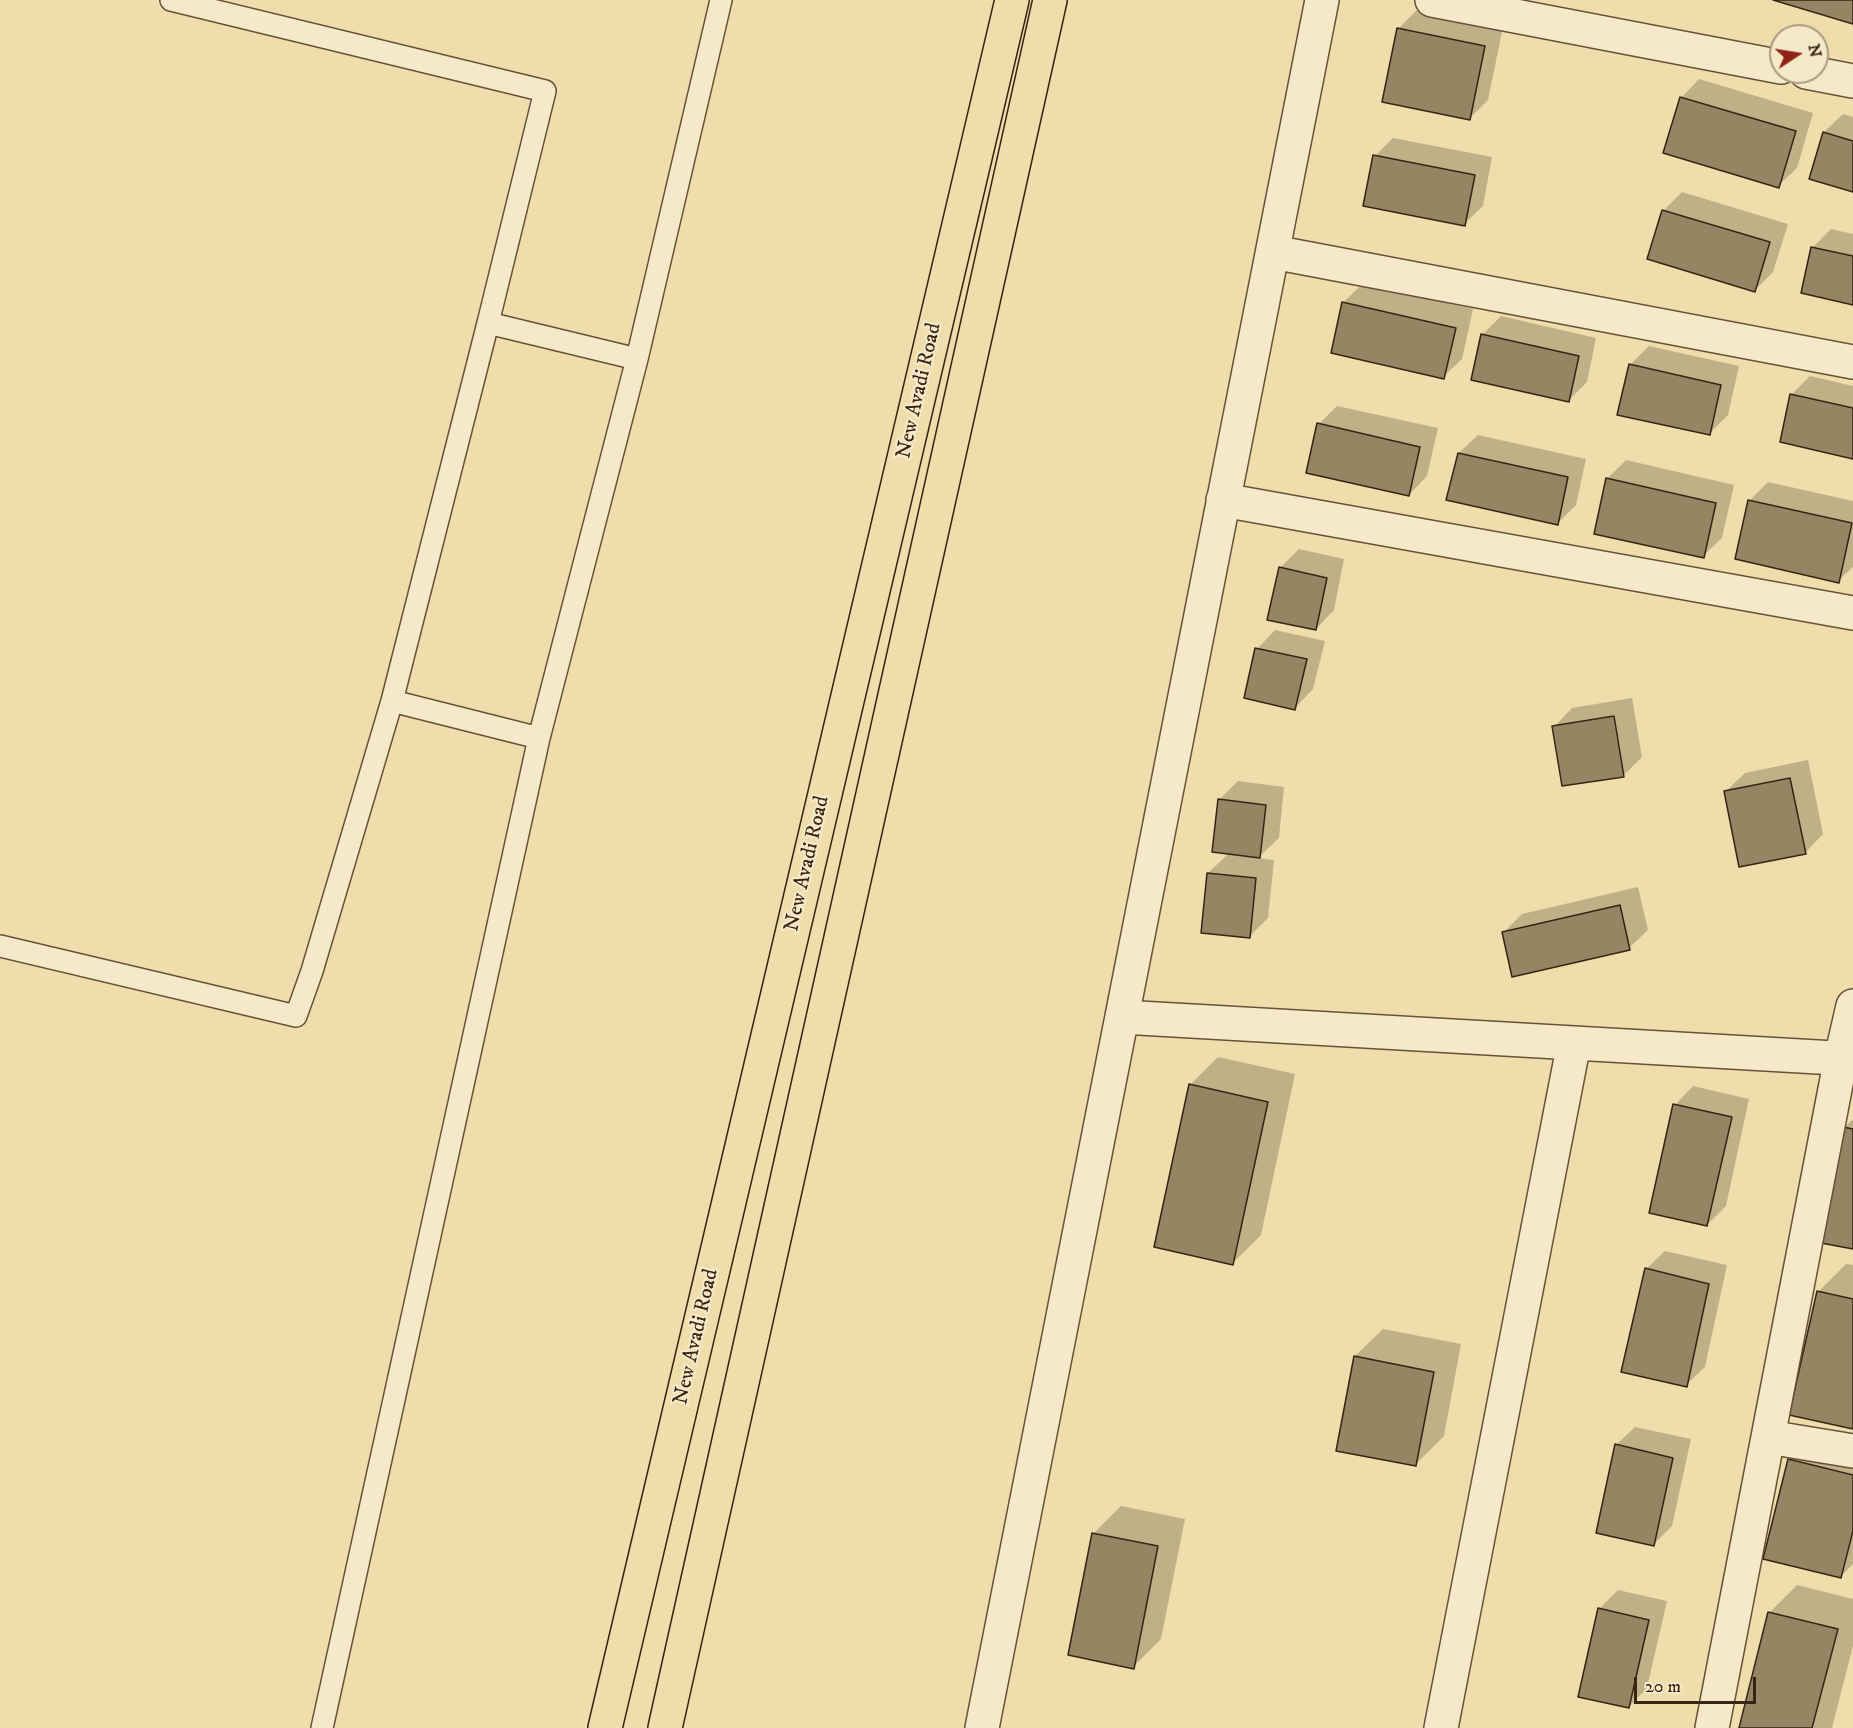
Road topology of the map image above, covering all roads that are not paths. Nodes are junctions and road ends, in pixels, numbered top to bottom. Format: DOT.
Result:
graph roads {
  1 [pos="171,0"];
  2 [pos="721,0"];
  3 [pos="1012,0"];
  4 [pos="1050,0"];
  5 [pos="1322,0"];
  6 [pos="1432,0"];
  7 [pos="1769,65"];
  8 [pos="1829,76"];
  9 [pos="1853,81"];
  10 [pos="1273,252"];
  11 [pos="488,323"];
  12 [pos="637,359"];
  13 [pos="1853,362"];
  14 [pos="1223,500"];
  15 [pos="1853,613"];
  16 [pos="392,701"];
  17 [pos="539,738"];
  18 [pos="0,946"];
  19 [pos="1853,1006"];
  20 [pos="1122,1017"];
  21 [pos="1574,1043"];
  22 [pos="1847,1059"];
  23 [pos="1768,1437"];
  24 [pos="1853,1451"];
  25 [pos="322,1728"];
  26 [pos="605,1728"];
  27 [pos="664,1728"];
  28 [pos="982,1728"];
  29 [pos="1441,1728"];
  30 [pos="1712,1728"];
  1 -- 11 [label="lane"];
  2 -- 12 [label="lane"];
  3 -- 26 [label="main road, New Avadi Road"];
  4 -- 27 [label="main road, New Avadi Road"];
  5 -- 10 [label="street"];
  6 -- 7 [label="street"];
  8 -- 9 [label="street"];
  10 -- 13 [label="street"];
  10 -- 14 [label="street"];
  11 -- 12 [label="lane"];
  11 -- 16 [label="lane"];
  12 -- 17 [label="lane"];
  14 -- 15 [label="street"];
  14 -- 20 [label="street"];
  16 -- 17 [label="lane"];
  16 -- 18 [label="lane"];
  17 -- 25 [label="lane"];
  19 -- 22 [label="street"];
  20 -- 21 [label="street"];
  20 -- 28 [label="street"];
  21 -- 22 [label="street"];
  21 -- 29 [label="street"];
  22 -- 23 [label="street"];
  23 -- 24 [label="street"];
  23 -- 30 [label="street"];
}
